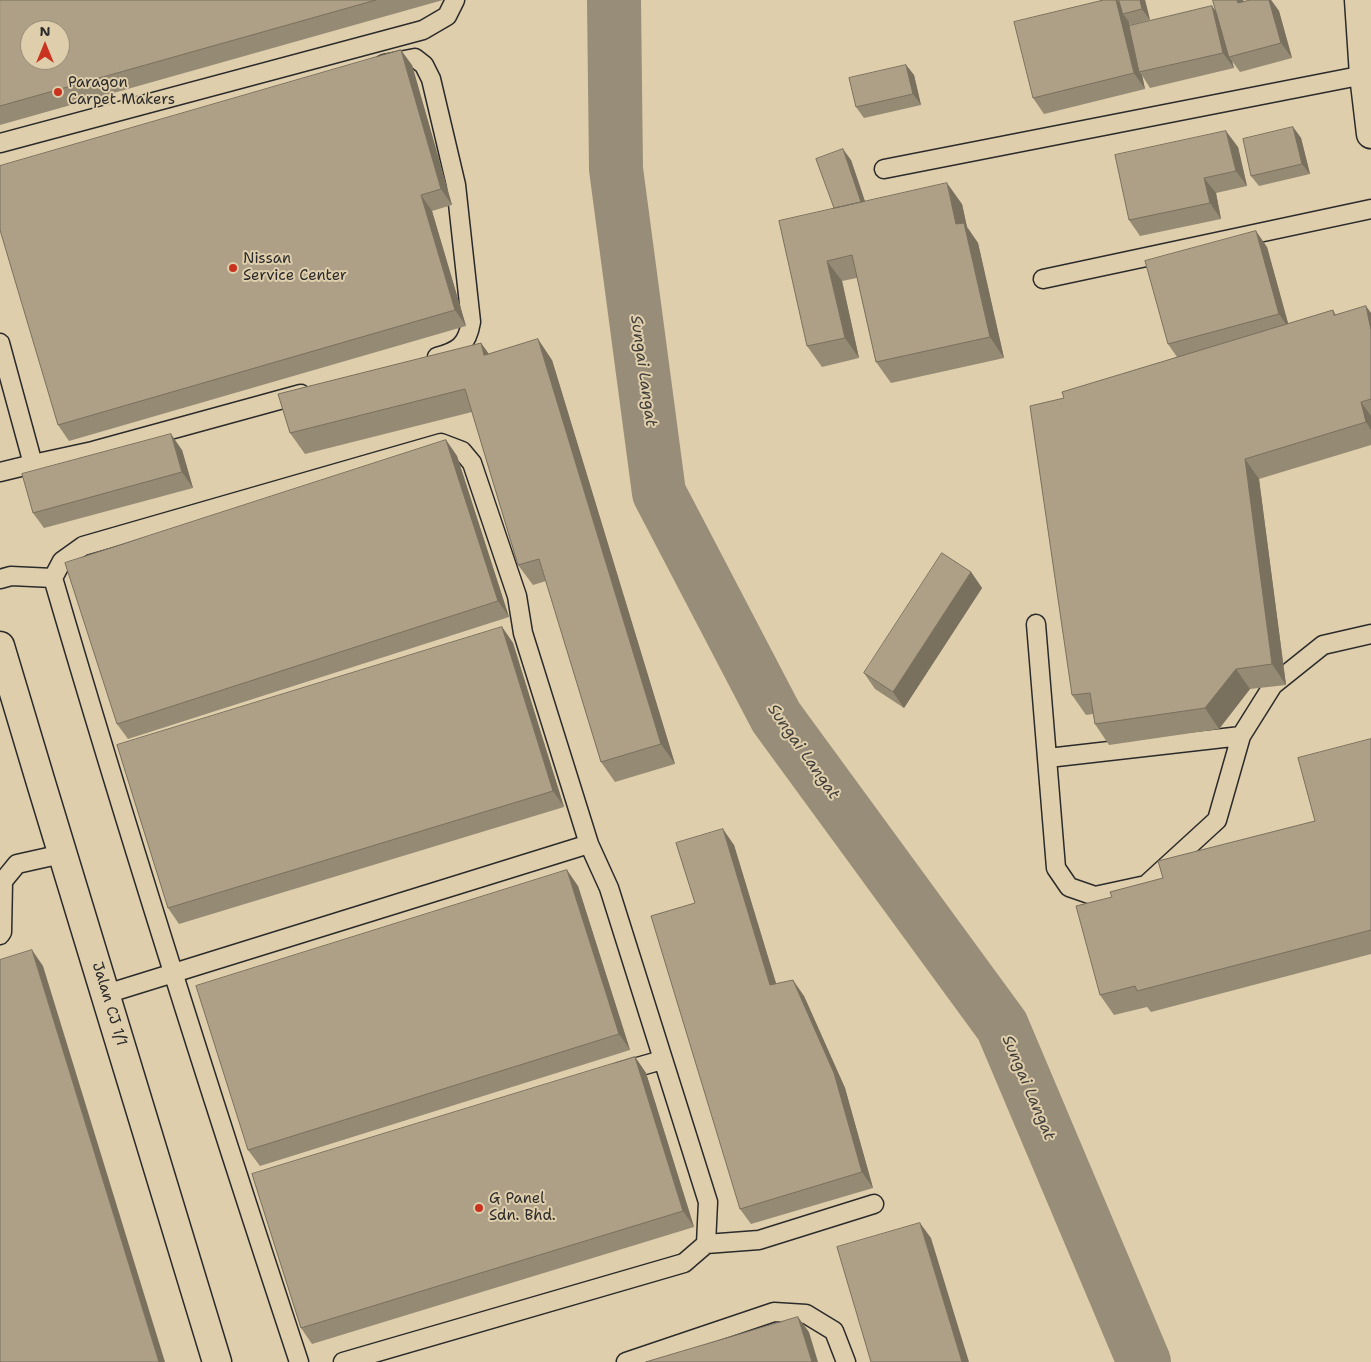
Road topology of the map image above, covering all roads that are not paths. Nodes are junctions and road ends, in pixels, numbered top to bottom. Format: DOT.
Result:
graph roads {
  1 [pos="454,0"];
  2 [pos="1359,0"];
  3 [pos="367,67"];
  4 [pos="1364,75"];
  5 [pos="1371,131"];
  6 [pos="0,143"];
  7 [pos="884,169"];
  8 [pos="1371,209"];
  9 [pos="1043,279"];
  10 [pos="0,344"];
  11 [pos="417,362"];
  12 [pos="322,388"];
  13 [pos="33,464"];
  14 [pos="0,472"];
  15 [pos="53,578"];
  16 [pos="0,579"];
  17 [pos="1036,624"];
  18 [pos="523,633"];
  19 [pos="1371,634"];
  20 [pos="504,639"];
  21 [pos="0,646"];
  22 [pos="1240,736"];
  23 [pos="123,748"];
  24 [pos="104,754"];
  25 [pos="1048,758"];
  26 [pos="589,844"];
  27 [pos="62,854"];
  28 [pos="0,935"];
  29 [pos="172,974"];
  30 [pos="106,994"];
  31 [pos="662,1060"];
  32 [pos="606,1076"];
  33 [pos="260,1180"];
  34 [pos="241,1186"];
  35 [pos="874,1204"];
  36 [pos="706,1244"];
  37 [pos="217,1362"];
  38 [pos="299,1362"];
  39 [pos="343,1362"];
  40 [pos="626,1362"];
  41 [pos="846,1362"];
  1 -- 6 [label="lane"];
  2 -- 4 [label="street"];
  3 -- 11 [label="lane"];
  4 -- 5 [label="street"];
  4 -- 7 [label="lane"];
  8 -- 9 [label="lane"];
  10 -- 13 [label="lane"];
  12 -- 13 [label="lane"];
  13 -- 14 [label="lane"];
  15 -- 16 [label="lane"];
  15 -- 18 [label="lane"];
  15 -- 24 [label="lane"];
  17 -- 25 [label="lane"];
  18 -- 20 [label="lane"];
  18 -- 26 [label="lane"];
  19 -- 22 [label="lane"];
  21 -- 27 [label="street, Jalan CJ 1/1"];
  22 -- 25 [label="lane"];
  22 -- 25 [label="lane"];
  23 -- 24 [label="lane"];
  24 -- 29 [label="lane"];
  26 -- 29 [label="lane"];
  26 -- 31 [label="lane"];
  27 -- 28 [label="lane"];
  27 -- 30 [label="street, Jalan CJ 1/1"];
  29 -- 30 [label="lane"];
  29 -- 34 [label="lane"];
  30 -- 37 [label="street, Jalan CJ 1/1"];
  31 -- 32 [label="lane"];
  31 -- 36 [label="lane"];
  33 -- 34 [label="lane"];
  34 -- 38 [label="lane"];
  35 -- 36 [label="lane"];
  36 -- 39 [label="lane"];
  40 -- 41 [label="lane"];
}
